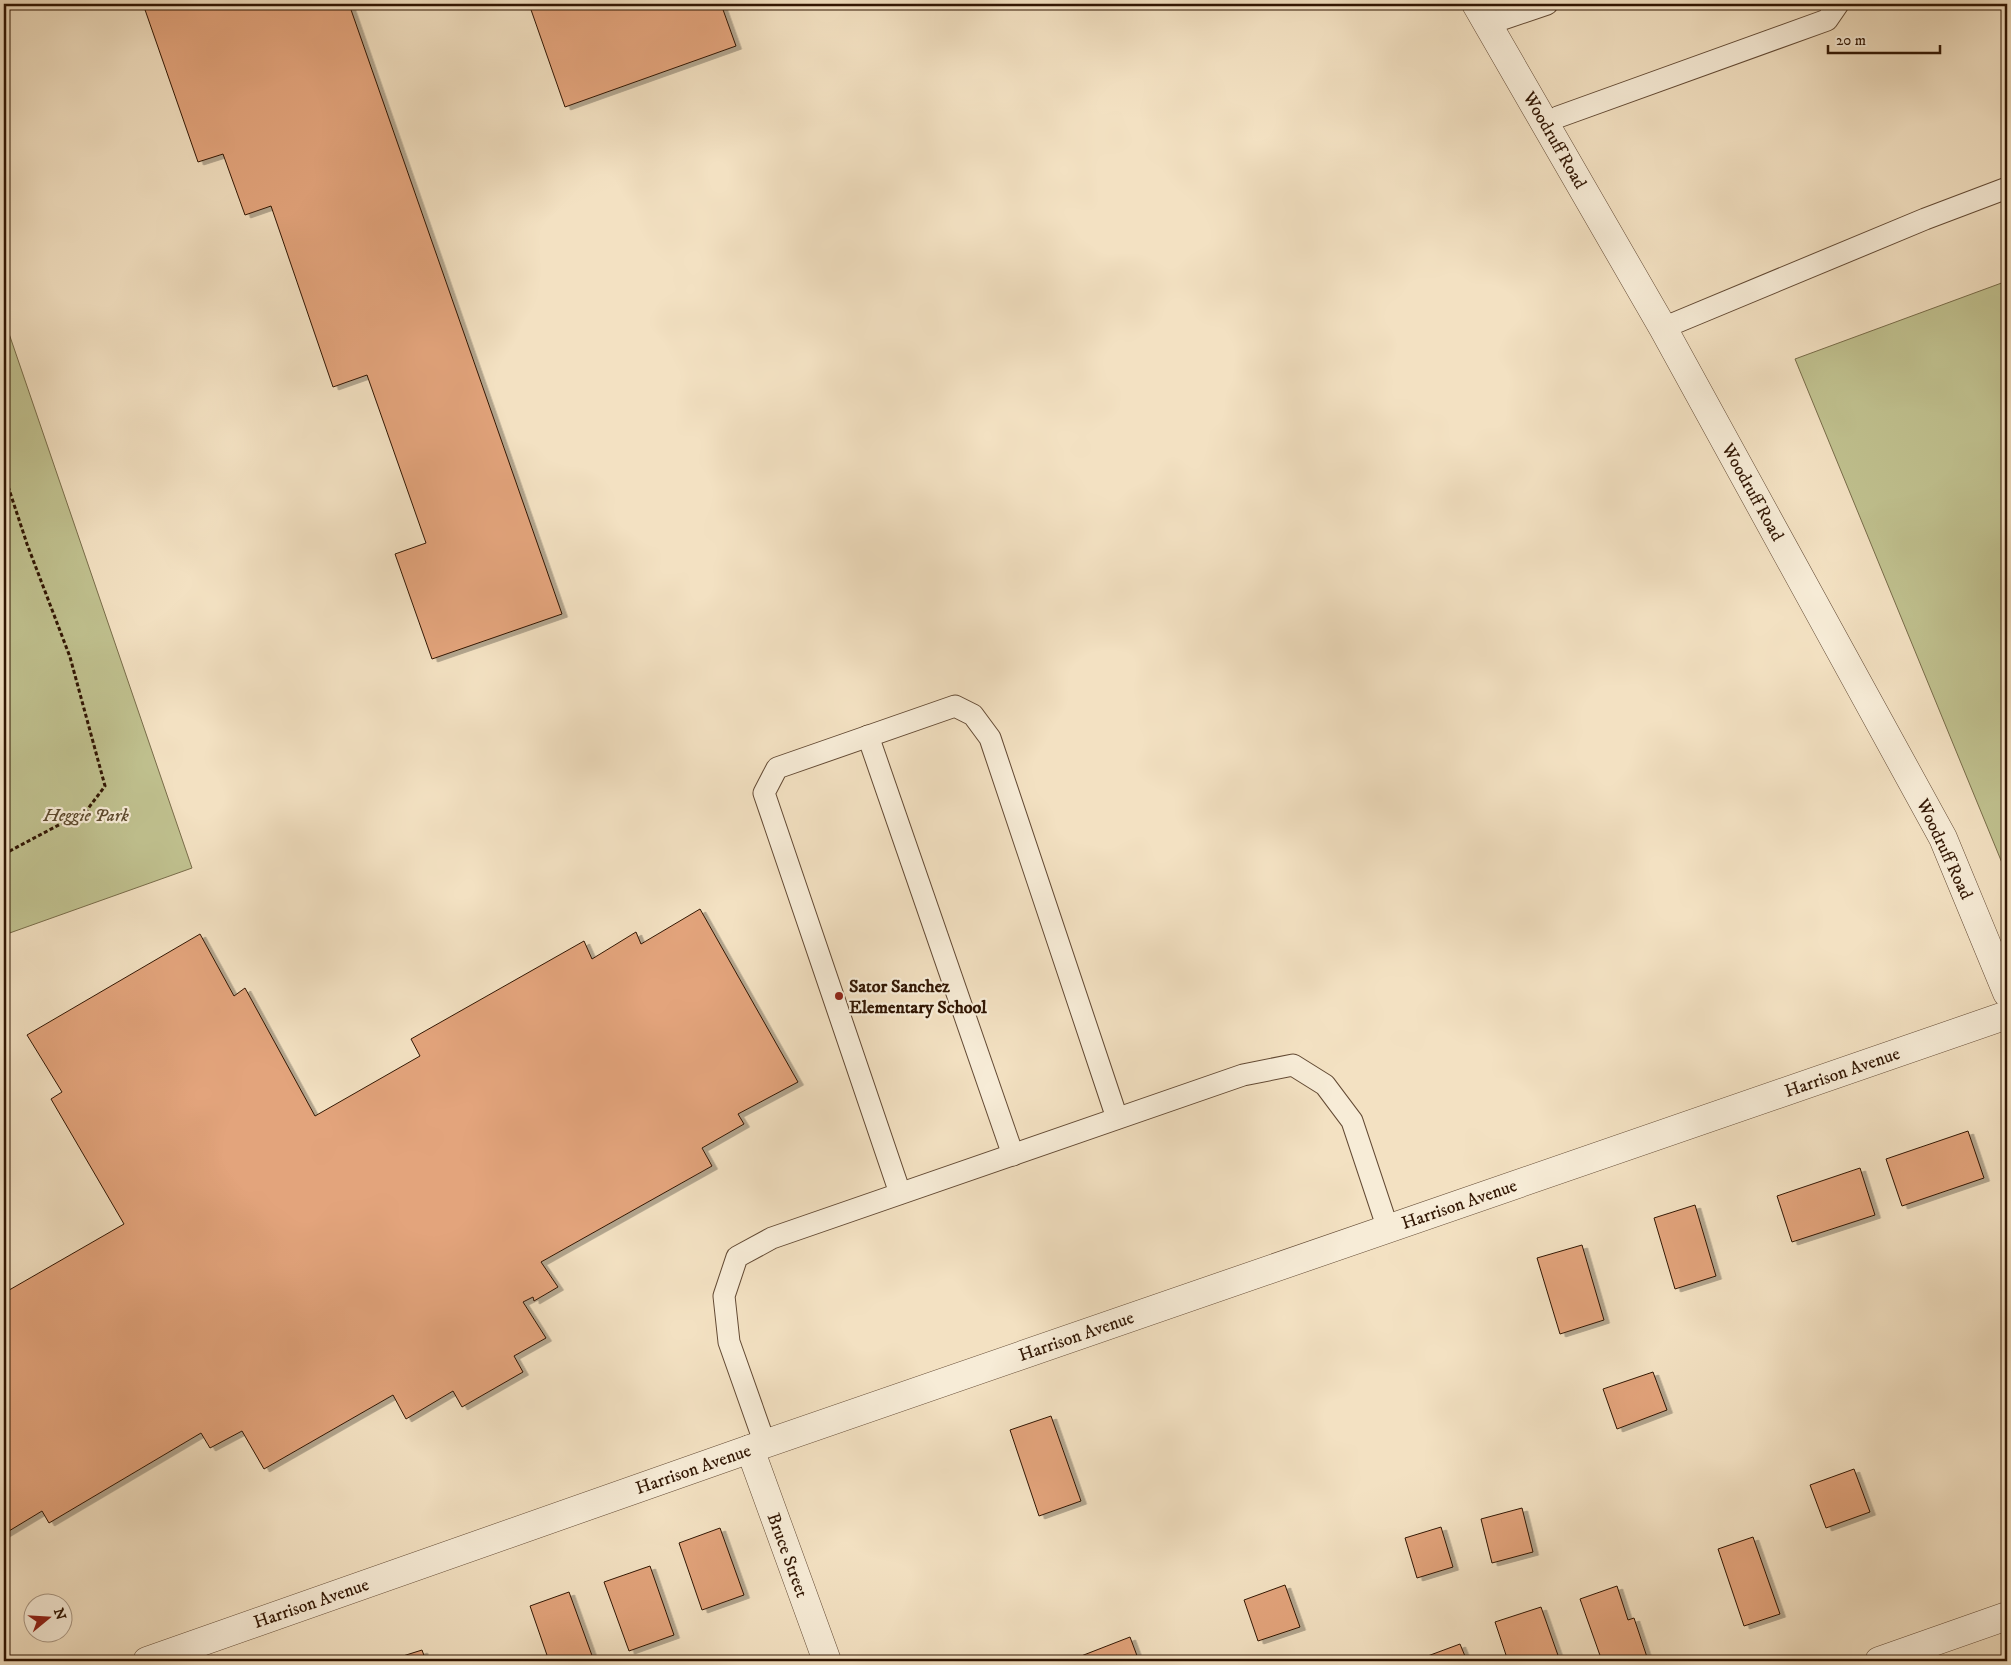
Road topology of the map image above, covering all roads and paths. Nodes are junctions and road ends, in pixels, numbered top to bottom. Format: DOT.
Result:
graph roads {
  1 [pos="1547,4"];
  2 [pos="1838,4"];
  3 [pos="1482,14"];
  4 [pos="1546,124"];
  5 [pos="2007,188"];
  6 [pos="1663,328"];
  7 [pos="4,474"];
  8 [pos="868,736"];
  9 [pos="4,854"];
  10 [pos="2007,993"];
  11 [pos="2007,1015"];
  12 [pos="1117,1118"];
  13 [pos="1013,1155"];
  14 [pos="900,1193"];
  15 [pos="1388,1229"];
  16 [pos="757,1446"];
  17 [pos="2007,1616"];
  18 [pos="146,1661"];
  19 [pos="827,1661"];
  20 [pos="1880,1661"];
  1 -- 3 [label="lane"];
  2 -- 4 [label="lane"];
  3 -- 4 [label="street, Woodruff Road"];
  4 -- 6 [label="street, Woodruff Road"];
  5 -- 6 [label="lane"];
  6 -- 10 [label="street, Woodruff Road"];
  7 -- 9 [label="path"];
  8 -- 12 [label="lane"];
  8 -- 13 [label="lane"];
  8 -- 14 [label="lane"];
  11 -- 15 [label="street, Harrison Avenue"];
  12 -- 13 [label="lane"];
  12 -- 15 [label="lane"];
  13 -- 14 [label="lane"];
  14 -- 16 [label="lane"];
  15 -- 16 [label="street, Harrison Avenue"];
  16 -- 18 [label="street, Harrison Avenue"];
  16 -- 19 [label="street, Bruce Street"];
  17 -- 20 [label="street"];
}
